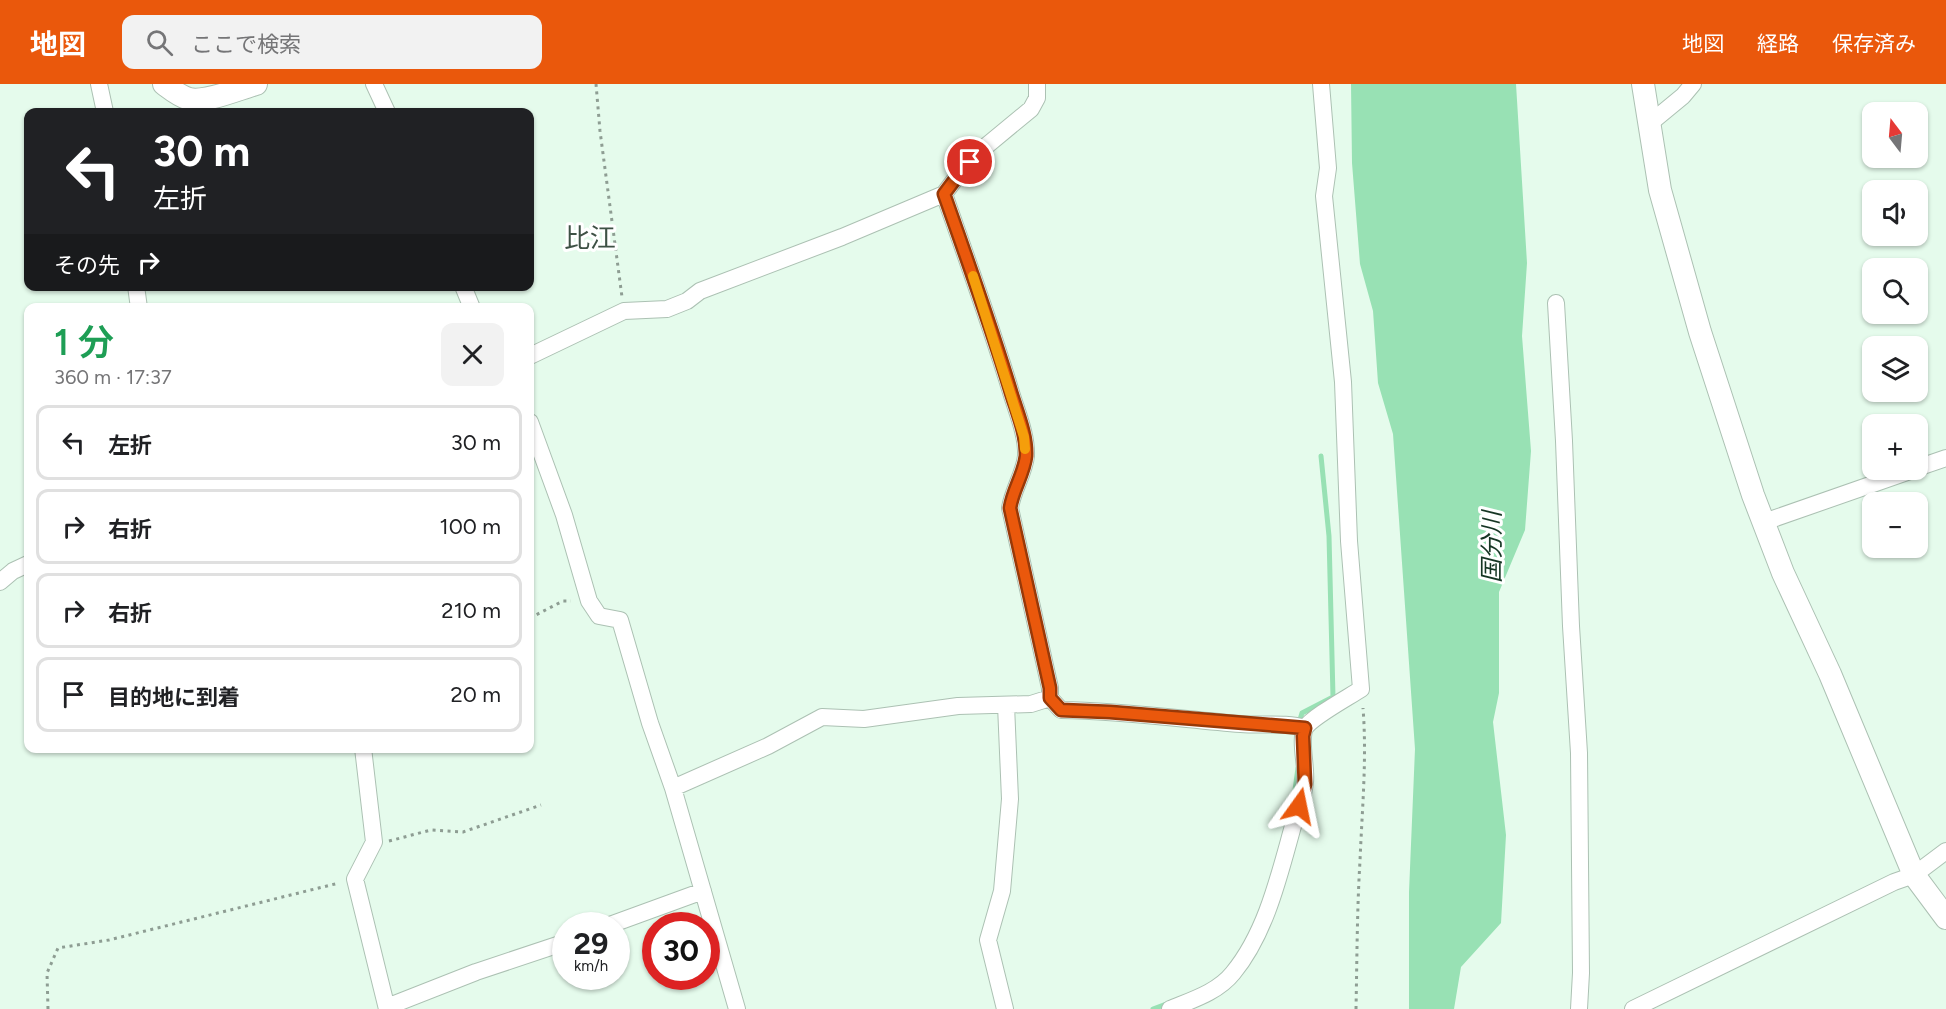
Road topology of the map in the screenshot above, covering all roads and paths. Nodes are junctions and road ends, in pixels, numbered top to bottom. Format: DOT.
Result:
graph roads {
  1 [pos="99,84"];
  2 [pos="164,84"];
  3 [pos="256,84"];
  4 [pos="374,84"];
  5 [pos="596,84"];
  6 [pos="1037,84"];
  7 [pos="1321,84"];
  8 [pos="1643,84"];
  9 [pos="1693,84"];
  10 [pos="104,108"];
  11 [pos="385,108"];
  12 [pos="1648,124"];
  13 [pos="944,194"];
  14 [pos="1556,303"];
  15 [pos="624,311"];
  16 [pos="534,354"];
  17 [pos="534,433"];
  18 [pos="1946,458"];
  19 [pos="1928,464"];
  20 [pos="1884,480"];
  21 [pos="1764,522"];
  22 [pos="24,566"];
  23 [pos="0,582"];
  24 [pos="589,601"];
  25 [pos="534,616"];
  26 [pos="1361,689"];
  27 [pos="1050,698"];
  28 [pos="1006,705"];
  29 [pos="1301,727"];
  30 [pos="364,753"];
  31 [pos="673,788"];
  32 [pos="541,805"];
  33 [pos="372,845"];
  34 [pos="1946,851"];
  35 [pos="1914,874"];
  36 [pos="355,879"];
  37 [pos="703,891"];
  38 [pos="630,918"];
  39 [pos="1946,918"];
  40 [pos="552,947"];
  41 [pos="387,1008"];
  42 [pos="48,1009"];
  43 [pos="737,1009"];
  44 [pos="1005,1009"];
  45 [pos="1170,1009"];
  46 [pos="1356,1009"];
  47 [pos="1579,1009"];
  48 [pos="1632,1009"];
  1 -- 10 [label="street"];
  2 -- 3 [label="street"];
  4 -- 11 [label="street"];
  5 -- 15 [label="path"];
  6 -- 13 [label="street"];
  7 -- 26 [label="street"];
  8 -- 12 [label="street"];
  9 -- 12 [label="street"];
  12 -- 21 [label="street"];
  13 -- 15 [label="street"];
  13 -- 27 [label="street"];
  14 -- 47 [label="street"];
  15 -- 16 [label="street"];
  17 -- 24 [label="street"];
  18 -- 19 [label="street"];
  20 -- 21 [label="street"];
  21 -- 35 [label="street"];
  22 -- 23 [label="street"];
  24 -- 25 [label="path"];
  24 -- 31 [label="street"];
  26 -- 29 [label="street"];
  26 -- 46 [label="path"];
  27 -- 28 [label="street"];
  27 -- 29 [label="street"];
  28 -- 31 [label="street"];
  28 -- 44 [label="street"];
  29 -- 45 [label="street"];
  30 -- 33 [label="street"];
  31 -- 37 [label="street"];
  32 -- 33 [label="path"];
  33 -- 36 [label="street"];
  34 -- 35 [label="street"];
  35 -- 39 [label="street"];
  35 -- 48 [label="street"];
  36 -- 41 [label="street"];
  36 -- 42 [label="path"];
  37 -- 38 [label="street"];
  37 -- 43 [label="street"];
  40 -- 41 [label="street"];
}
